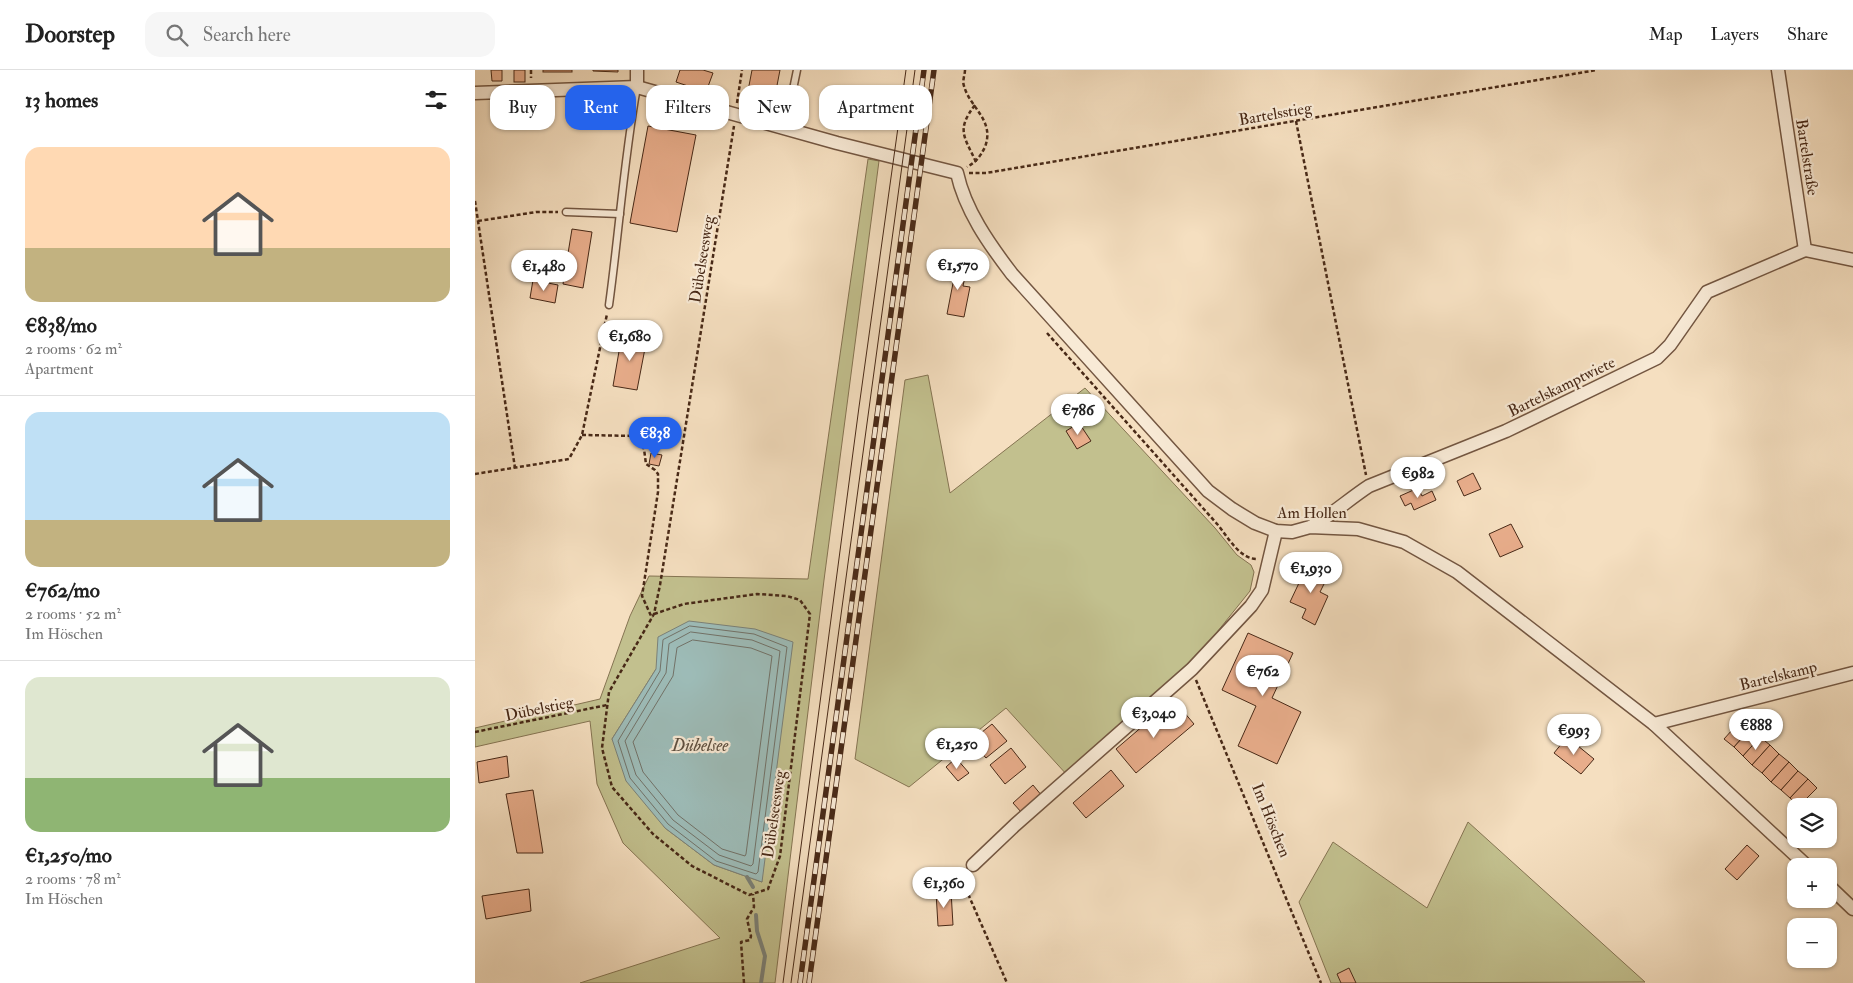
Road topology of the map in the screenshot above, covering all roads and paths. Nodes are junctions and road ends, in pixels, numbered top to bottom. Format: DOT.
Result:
graph roads {
  1 [pos="637,70"];
  2 [pos="743,70"];
  3 [pos="797,70"];
  4 [pos="965,70"];
  5 [pos="1597,70"];
  6 [pos="1778,70"];
  7 [pos="794,85"];
  8 [pos="637,87"];
  9 [pos="475,93"];
  10 [pos="975,105"];
  11 [pos="736,115"];
  12 [pos="739,116"];
  13 [pos="1296,121"];
  14 [pos="793,130"];
  15 [pos="976,162"];
  16 [pos="957,173"];
  17 [pos="475,201"];
  18 [pos="566,212"];
  19 [pos="620,214"];
  20 [pos="477,221"];
  21 [pos="1805,250"];
  22 [pos="1853,260"];
  23 [pos="609,305"];
  24 [pos="1044,330"];
  25 [pos="582,436"];
  26 [pos="515,468"];
  27 [pos="475,474"];
  28 [pos="1369,486"];
  29 [pos="1310,527"];
  30 [pos="1276,531"];
  31 [pos="1269,559"];
  32 [pos="654,614"];
  33 [pos="651,618"];
  34 [pos="1192,669"];
  35 [pos="1853,673"];
  36 [pos="607,705"];
  37 [pos="1654,724"];
  38 [pos="475,732"];
  39 [pos="1798,858"];
  40 [pos="973,865"];
  41 [pos="1837,893"];
  42 [pos="753,894"];
  43 [pos="1853,908"];
  44 [pos="744,983"];
  45 [pos="1007,983"];
  46 [pos="1321,983"];
  1 -- 8 [label="street"];
  2 -- 11 [label="path, Dübelseesweg"];
  3 -- 7 [label="lane"];
  4 -- 10 [label="path"];
  5 -- 13 [label="path, Bartelsstieg"];
  6 -- 21 [label="street, Bartelstraße"];
  8 -- 9 [label="street"];
  8 -- 11 [label="street"];
  8 -- 19 [label="lane"];
  10 -- 15 [label="path"];
  10 -- 15 [label="path"];
  11 -- 12 [label="street"];
  11 -- 32 [label="path, Dübelseesweg"];
  13 -- 16 [label="path, Bartelsstieg"];
  13 -- 28 [label="path"];
  14 -- 16 [label="street"];
  15 -- 16 [label="path"];
  16 -- 30 [label="street, Am Hollen"];
  17 -- 20 [label="path"];
  18 -- 19 [label="lane"];
  18 -- 20 [label="path"];
  19 -- 23 [label="lane"];
  20 -- 26 [label="path"];
  21 -- 22 [label="street"];
  21 -- 28 [label="street, Bartelskamptwiete"];
  23 -- 25 [label="path"];
  24 -- 31 [label="path"];
  25 -- 26 [label="path"];
  25 -- 33 [label="path"];
  26 -- 27 [label="path"];
  28 -- 29 [label="street, Bartelskamptwiete"];
  29 -- 30 [label="street, Am Hollen"];
  29 -- 37 [label="street, Am Hollen"];
  30 -- 31 [label="street"];
  31 -- 34 [label="street"];
  32 -- 33 [label="path, Dübelseesweg"];
  32 -- 42 [label="path, Dübelseesweg"];
  33 -- 36 [label="path, Dübelseesweg"];
  34 -- 40 [label="street"];
  34 -- 46 [label="path, Im Höschen"];
  35 -- 37 [label="street, Bartelskamp"];
  36 -- 38 [label="path, Dübelstieg"];
  36 -- 42 [label="path, Dübelseesweg"];
  37 -- 39 [label="street, Am Hollen"];
  40 -- 45 [label="path"];
  41 -- 43 [label="street"];
  42 -- 44 [label="path"];
}
